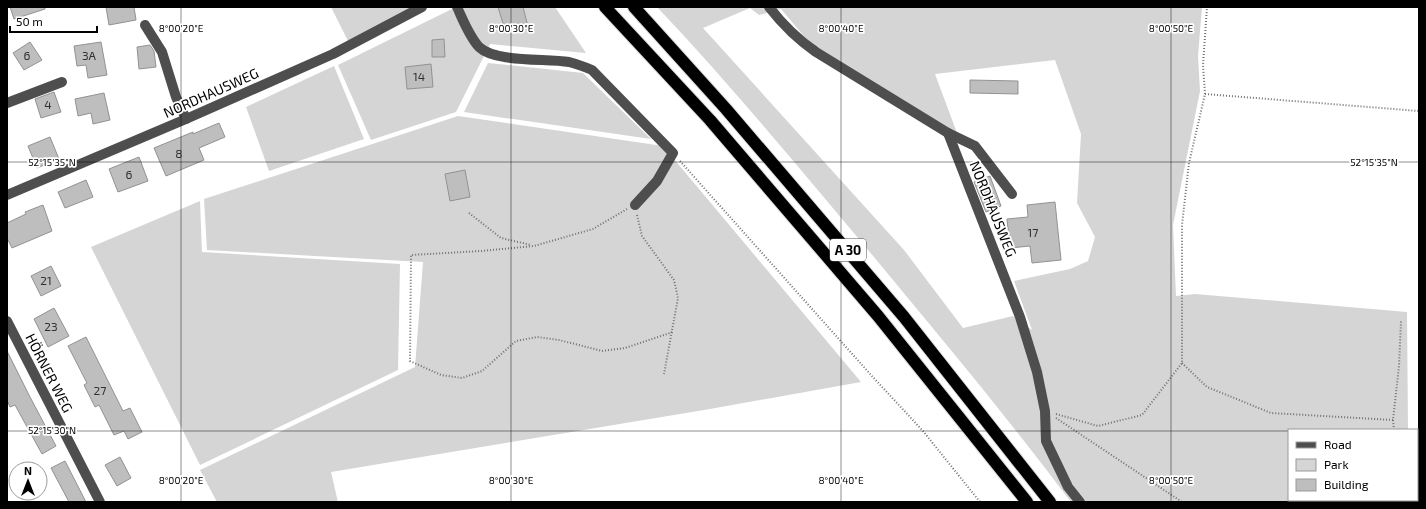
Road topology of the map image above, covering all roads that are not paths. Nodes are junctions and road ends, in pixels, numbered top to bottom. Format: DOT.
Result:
graph roads {
  1 [pos="422,7"];
  2 [pos="456,7"];
  3 [pos="605,7"];
  4 [pos="634,7"];
  5 [pos="769,7"];
  6 [pos="145,25"];
  7 [pos="62,82"];
  8 [pos="7,103"];
  9 [pos="186,119"];
  10 [pos="948,133"];
  11 [pos="1012,194"];
  12 [pos="7,195"];
  13 [pos="635,205"];
  14 [pos="7,321"];
  15 [pos="100,502"];
  16 [pos="1027,502"];
  17 [pos="1050,502"];
  18 [pos="1080,502"];
  1 -- 9 [label="street, NORDHAUSWEG"];
  2 -- 13 [label="street"];
  3 -- 16 [label="highway, A 30"];
  4 -- 17 [label="highway, A 30"];
  5 -- 10 [label="street"];
  6 -- 9 [label="street"];
  7 -- 8 [label="street"];
  9 -- 12 [label="street, NORDHAUSWEG"];
  10 -- 11 [label="street"];
  10 -- 18 [label="street, NORDHAUSWEG"];
  14 -- 15 [label="street, HÖRNER WEG"];
}
